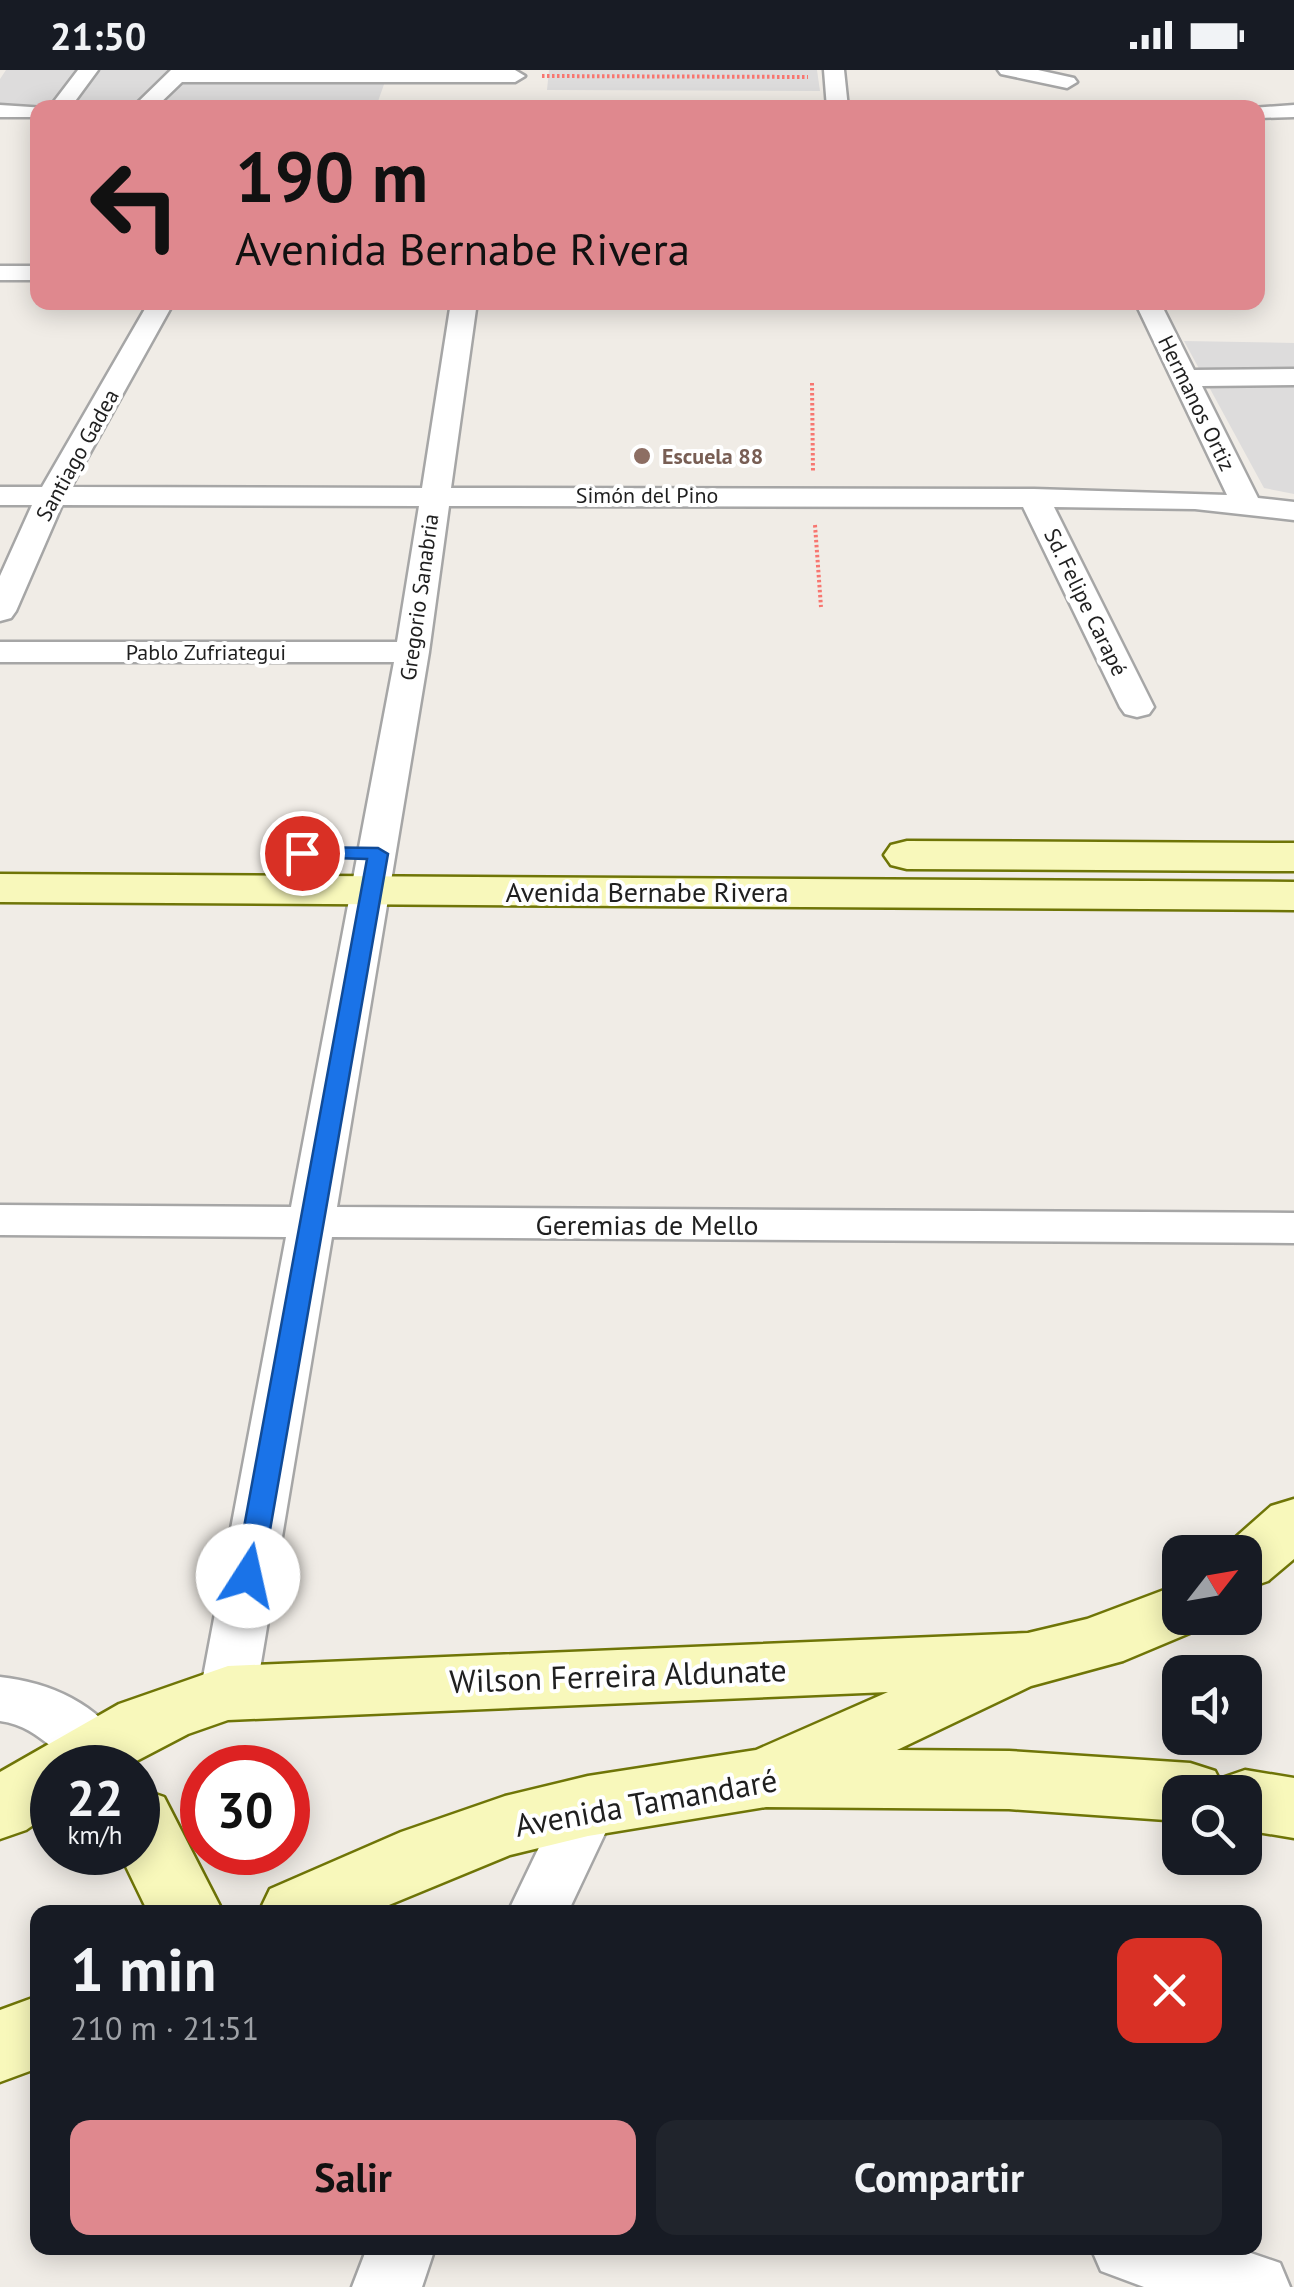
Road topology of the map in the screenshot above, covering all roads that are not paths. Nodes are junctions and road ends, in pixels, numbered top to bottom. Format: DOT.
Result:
graph roads {
  1 [pos="88,70"];
  2 [pos="834,70"];
  3 [pos="1008,70"];
  4 [pos="179,73"];
  5 [pos="272,73"];
  6 [pos="384,73"];
  7 [pos="1065,76"];
  8 [pos="515,79"];
  9 [pos="66,100"];
  10 [pos="150,100"];
  11 [pos="837,100"];
  12 [pos="1072,100"];
  13 [pos="0,111"];
  14 [pos="30,111"];
  15 [pos="1265,112"];
  16 [pos="1294,112"];
  17 [pos="0,273"];
  18 [pos="30,273"];
  19 [pos="157,310"];
  20 [pos="463,310"];
  21 [pos="1151,310"];
  22 [pos="1294,376"];
  23 [pos="1186,378"];
  24 [pos="434,495"];
  25 [pos="0,496"];
  26 [pos="51,496"];
  27 [pos="1034,498"];
  28 [pos="1248,504"];
  29 [pos="1294,512"];
  30 [pos="0,611"];
  31 [pos="0,652"];
  32 [pos="412,652"];
  33 [pos="1137,707"];
  34 [pos="0,850"];
  35 [pos="1294,857"];
  36 [pos="374,872"];
  37 [pos="0,888"];
  38 [pos="1294,896"];
  39 [pos="0,1220"];
  40 [pos="310,1223"];
  41 [pos="1294,1228"];
  42 [pos="1294,1523"];
  43 [pos="1262,1550"];
  44 [pos="1162,1616"];
  45 [pos="1028,1660"];
  46 [pos="228,1694"];
  47 [pos="0,1698"];
  48 [pos="71,1745"];
  49 [pos="114,1745"];
  50 [pos="766,1778"];
  51 [pos="1162,1790"];
  52 [pos="30,1792"];
  53 [pos="1262,1803"];
  54 [pos="588,1806"];
  55 [pos="1294,1808"];
  56 [pos="0,1809"];
  57 [pos="160,1861"];
  58 [pos="182,1905"];
  59 [pos="313,1905"];
  60 [pos="541,1905"];
  61 [pos="30,2034"];
  62 [pos="0,2047"];
  63 [pos="398,2255"];
  64 [pos="1148,2255"];
  65 [pos="387,2287"];
  66 [pos="1255,2287"];
  1 -- 9 [label="street"];
  2 -- 11 [label="street"];
  3 -- 7 [label="street"];
  4 -- 5 [label="street"];
  4 -- 10 [label="street"];
  5 -- 6 [label="street"];
  6 -- 8 [label="street"];
  7 -- 12 [label="street"];
  13 -- 14 [label="street"];
  15 -- 16 [label="street"];
  17 -- 18 [label="street"];
  19 -- 26 [label="street, Santiago Gadea"];
  20 -- 24 [label="street, Gregorio Sanabria"];
  21 -- 23 [label="street, Hermanos Ortiz"];
  22 -- 23 [label="street"];
  23 -- 28 [label="street, Hermanos Ortiz"];
  24 -- 26 [label="street, Simón del Pino"];
  24 -- 27 [label="street, Simón del Pino"];
  24 -- 32 [label="street, Gregorio Sanabria"];
  25 -- 26 [label="street, Simón del Pino"];
  26 -- 30 [label="street, Santiago Gadea"];
  27 -- 28 [label="street, Simón del Pino"];
  27 -- 33 [label="street, Sd. Felipe Carapé"];
  28 -- 29 [label="street, Simón del Pino"];
  31 -- 32 [label="street, Pablo Zufriategui"];
  32 -- 36 [label="street, Gregorio Sanabria"];
  34 -- 36 [label="street, Avenida Bernabe Rivera"];
  35 -- 36 [label="street, Avenida Bernabe Rivera"];
  36 -- 37 [label="street, Avenida Bernabe Rivera"];
  36 -- 38 [label="street, Avenida Bernabe Rivera"];
  36 -- 40 [label="street, Gregorio Sanabria"];
  39 -- 40 [label="street, Geremias de Mello"];
  40 -- 41 [label="street, Geremias de Mello"];
  40 -- 46 [label="street, Gregorio Sanabria"];
  42 -- 43 [label="street"];
  44 -- 45 [label="street, Wilson Ferreira Aldunate"];
  45 -- 46 [label="street, Wilson Ferreira Aldunate"];
  45 -- 50 [label="street"];
  46 -- 49 [label="street, Wilson Ferreira Aldunate"];
  47 -- 48 [label="street"];
  50 -- 51 [label="street, Avenida Tamandaré"];
  50 -- 54 [label="street, Avenida Tamandaré"];
  52 -- 56 [label="street, Wilson Ferreira Aldunate"];
  53 -- 55 [label="street"];
  54 -- 59 [label="street, Avenida Tamandaré"];
  54 -- 60 [label="street"];
  57 -- 58 [label="street"];
  61 -- 62 [label="street"];
  63 -- 65 [label="street"];
  64 -- 66 [label="street"];
}
